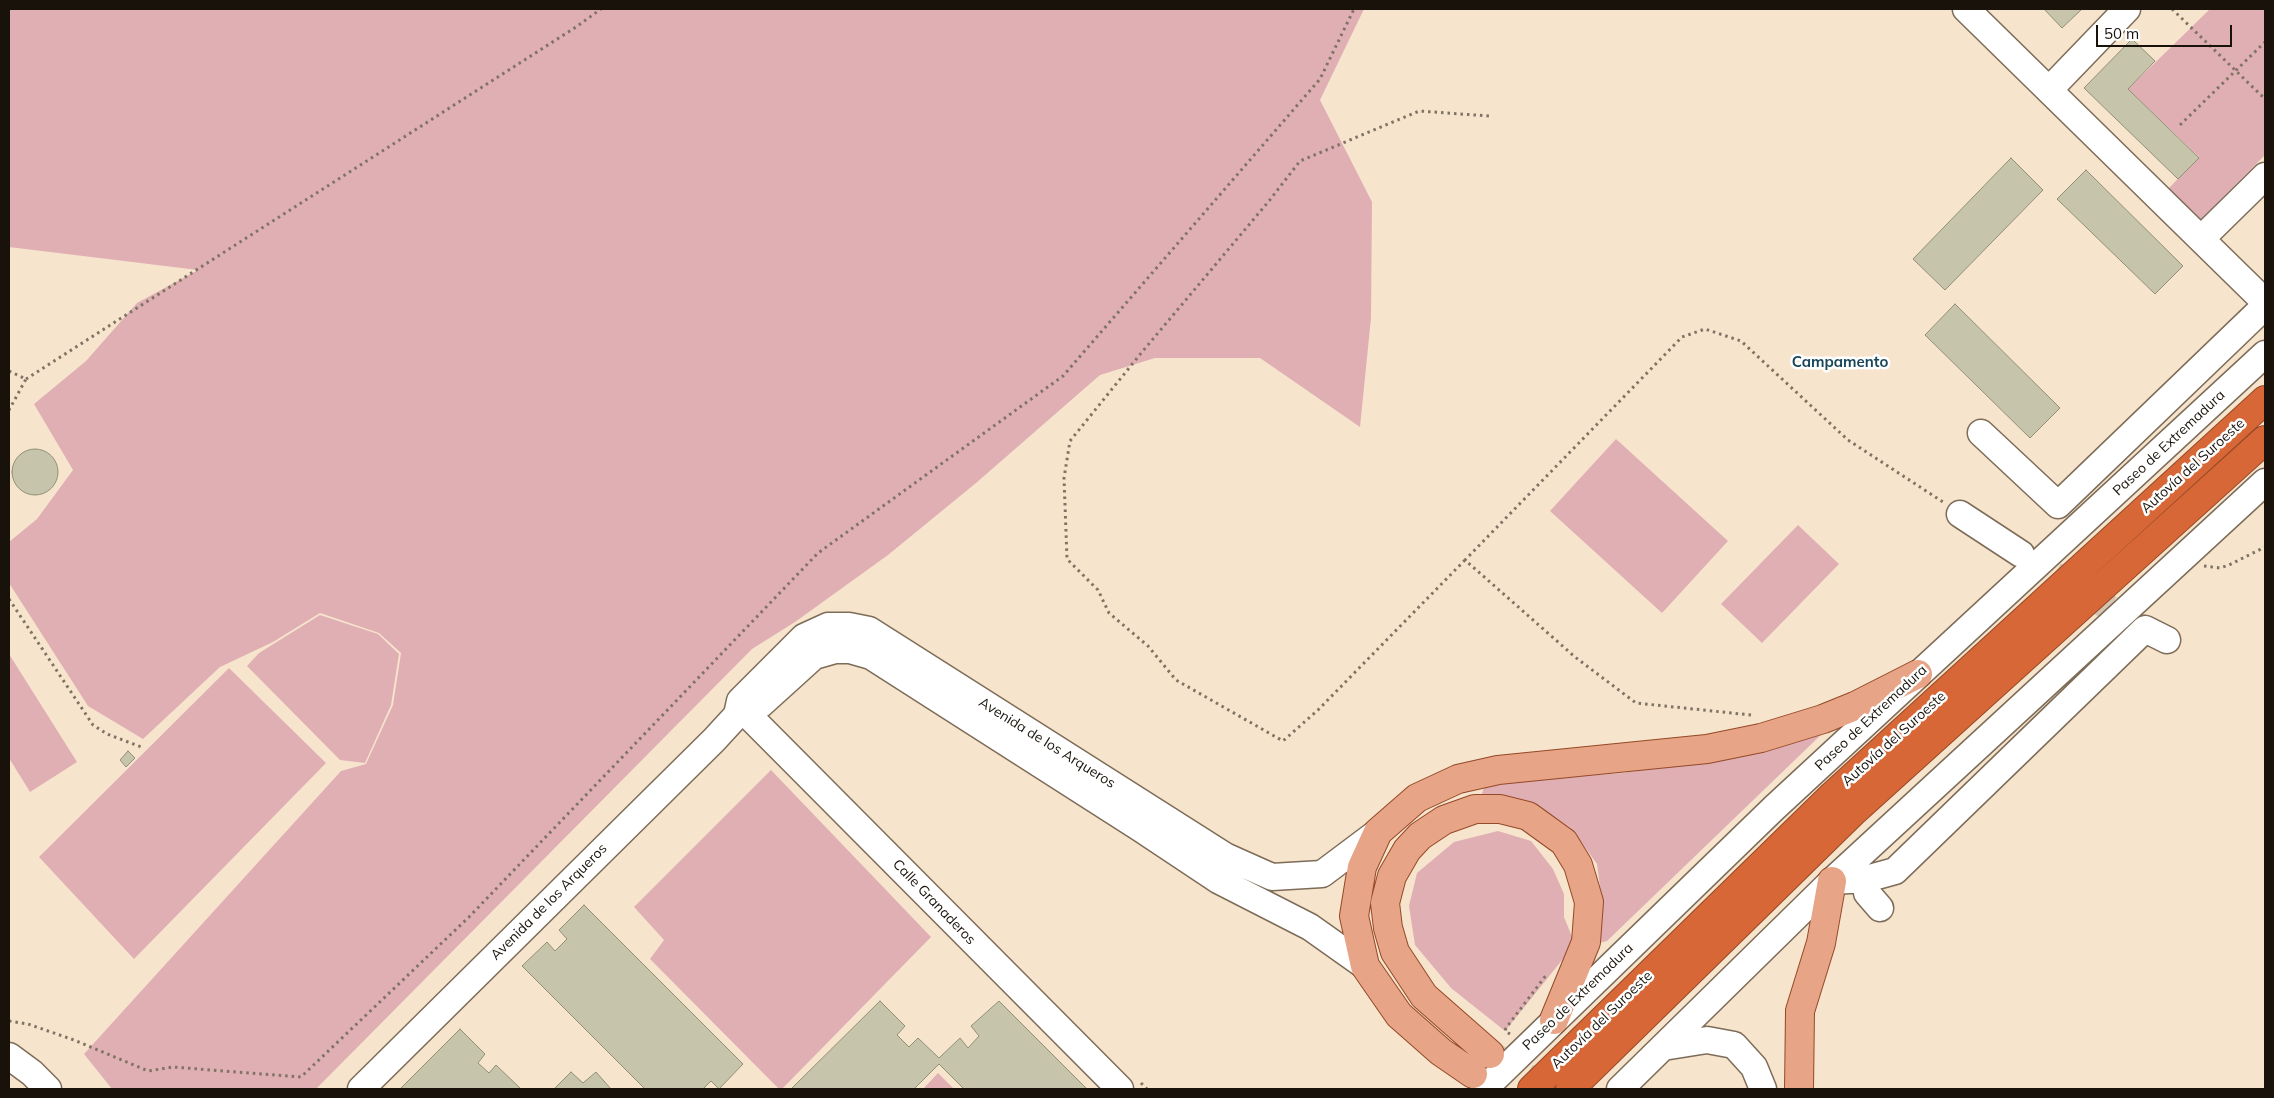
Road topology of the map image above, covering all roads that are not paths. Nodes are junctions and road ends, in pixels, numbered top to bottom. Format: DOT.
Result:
graph roads {
  1 [pos="1966,9"];
  2 [pos="2127,9"];
  3 [pos="2049,90"];
  4 [pos="2265,176"];
  5 [pos="2202,238"];
  6 [pos="2265,302"];
  7 [pos="2265,306"];
  8 [pos="2265,354"];
  9 [pos="2265,400"];
  10 [pos="1981,433"];
  11 [pos="2265,440"];
  12 [pos="2265,482"];
  13 [pos="1960,514"];
  14 [pos="2021,554"];
  15 [pos="2150,632"];
  16 [pos="1918,674"];
  17 [pos="743,715"];
  18 [pos="1378,832"];
  19 [pos="1866,879"];
  20 [pos="1832,881"];
  21 [pos="1880,908"];
  22 [pos="1365,966"];
  23 [pos="1554,1020"];
  24 [pos="1663,1047"];
  25 [pos="9,1056"];
  26 [pos="1483,1072"];
  27 [pos="48,1089"];
  28 [pos="361,1089"];
  29 [pos="1120,1089"];
  30 [pos="1532,1089"];
  31 [pos="1570,1089"];
  32 [pos="1620,1089"];
  33 [pos="1763,1089"];
  34 [pos="1800,1089"];
  1 -- 3 [label="street"];
  2 -- 3 [label="street"];
  3 -- 5 [label="street"];
  4 -- 5 [label="street"];
  5 -- 6 [label="street"];
  7 -- 10 [label="street"];
  8 -- 16 [label="street, Paseo de Extremadura"];
  9 -- 30 [label="highway, Autovía del Suroeste"];
  11 -- 31 [label="highway, Autovía del Suroeste"];
  12 -- 20 [label="street"];
  13 -- 14 [label="street"];
  15 -- 19 [label="street"];
  16 -- 18 [label="main road"];
  16 -- 23 [label="street, Paseo de Extremadura"];
  17 -- 18 [label="street, Avenida de los Arqueros"];
  17 -- 22 [label="street, Avenida de los Arqueros"];
  17 -- 28 [label="street, Avenida de los Arqueros"];
  17 -- 29 [label="street, Calle Granaderos"];
  18 -- 22 [label="main road"];
  19 -- 20 [label="street"];
  19 -- 21 [label="street"];
  20 -- 24 [label="street"];
  20 -- 34 [label="main road"];
  22 -- 26 [label="main road"];
  23 -- 26 [label="street, Paseo de Extremadura"];
  23 -- 26 [label="main road"];
  24 -- 32 [label="street"];
  24 -- 33 [label="street"];
  25 -- 27 [label="street"];
}
